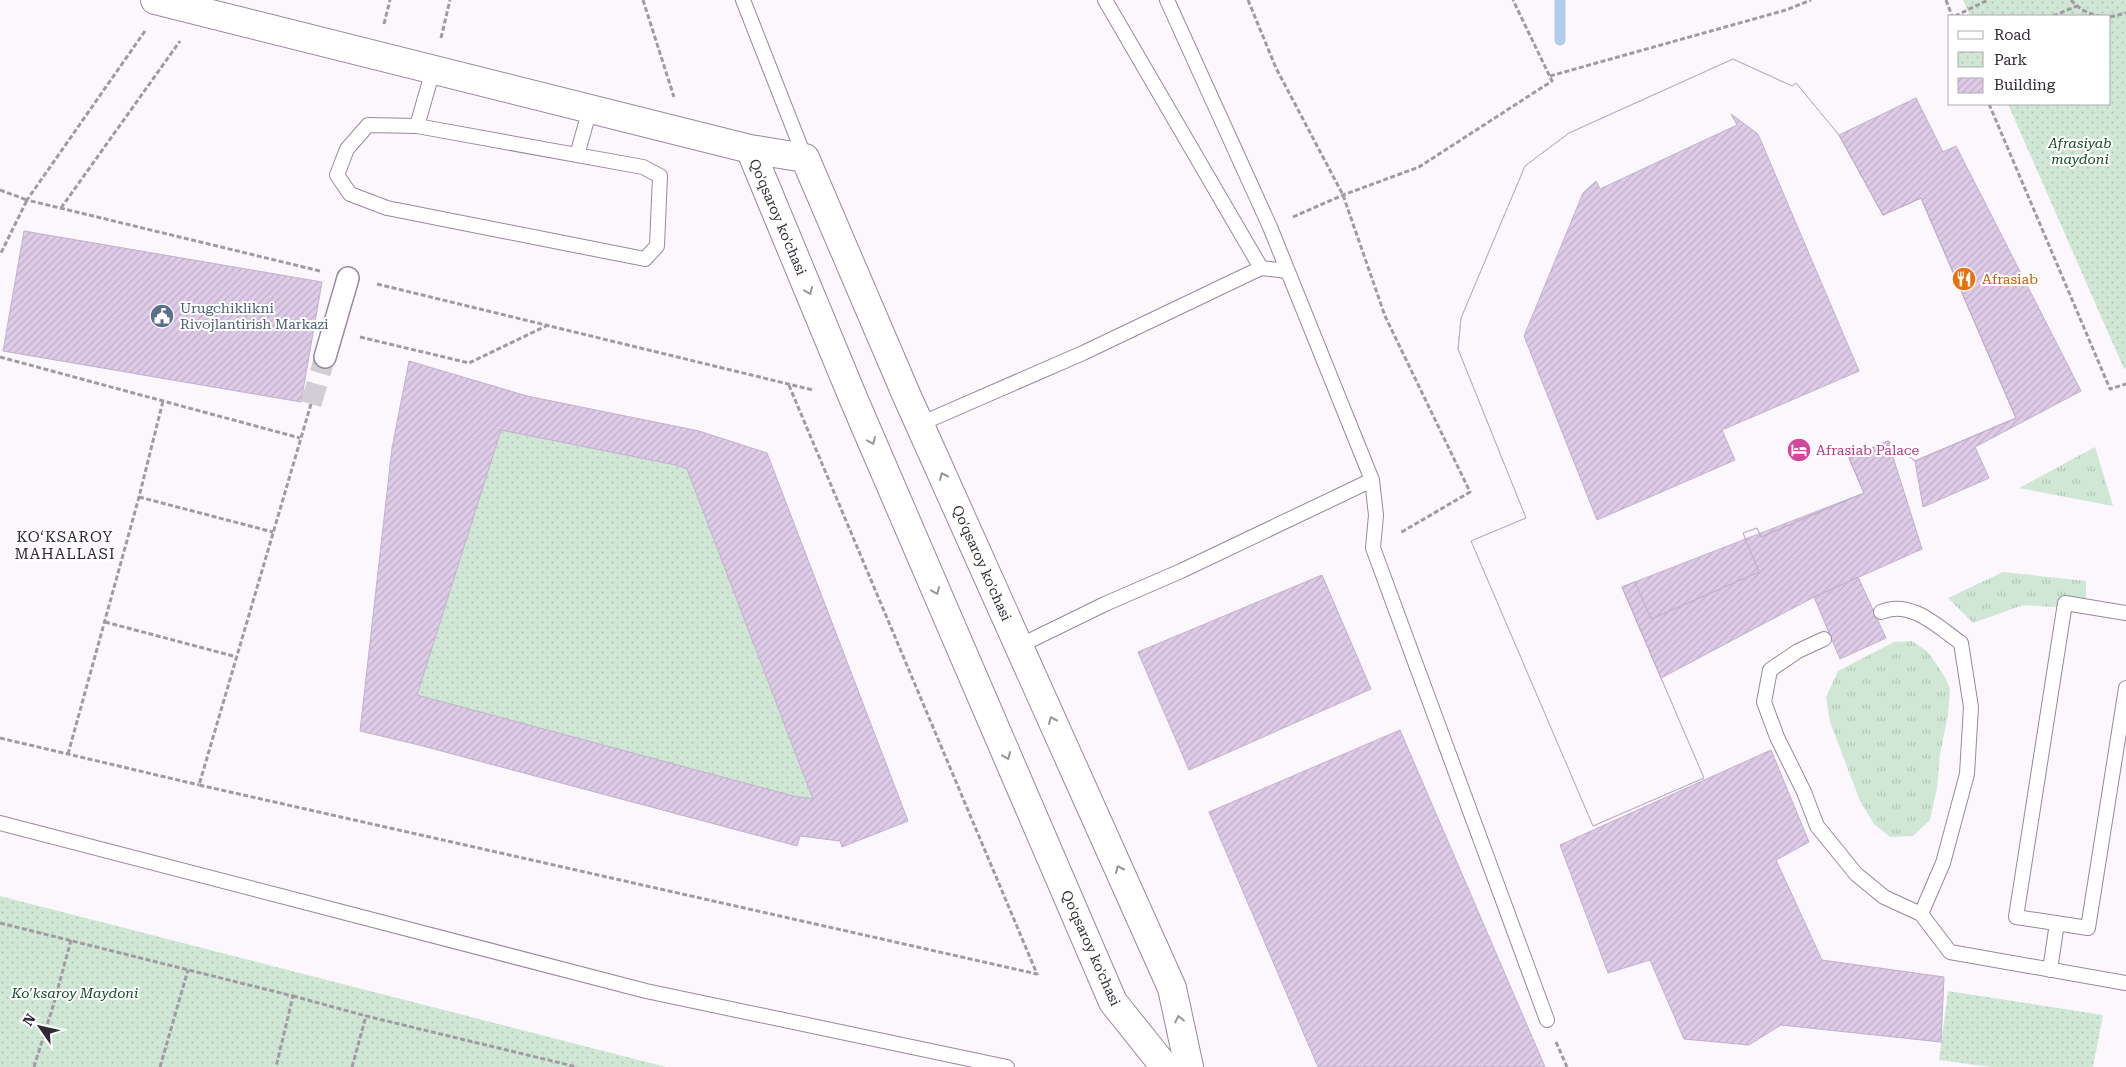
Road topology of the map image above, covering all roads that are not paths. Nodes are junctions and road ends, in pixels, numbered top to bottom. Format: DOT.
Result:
graph roads {
  1 [pos="155,0"];
  2 [pos="743,0"];
  3 [pos="1105,0"];
  4 [pos="1167,0"];
  5 [pos="433,70"];
  6 [pos="590,109"];
  7 [pos="417,126"];
  8 [pos="750,150"];
  9 [pos="577,155"];
  10 [pos="805,158"];
  11 [pos="1261,268"];
  12 [pos="1287,271"];
  13 [pos="348,278"];
  14 [pos="325,357"];
  15 [pos="920,424"];
  16 [pos="1372,480"];
  17 [pos="1881,612"];
  18 [pos="2126,612"];
  19 [pos="1824,639"];
  20 [pos="1019,646"];
  21 [pos="2126,688"];
  22 [pos="0,823"];
  23 [pos="1921,914"];
  24 [pos="2057,923"];
  25 [pos="2050,970"];
  26 [pos="2126,983"];
  27 [pos="1547,1020"];
  28 [pos="1007,1067"];
  29 [pos="1165,1067"];
  30 [pos="1189,1067"];
  1 -- 5 [label="street"];
  2 -- 10 [label="lane"];
  3 -- 11 [label="lane"];
  4 -- 12 [label="lane"];
  5 -- 6 [label="street"];
  5 -- 7 [label="lane"];
  6 -- 8 [label="street"];
  6 -- 9 [label="lane"];
  7 -- 9 [label="lane"];
  7 -- 9 [label="lane"];
  8 -- 10 [label="street, Qo'qsaroy ko'chasi"];
  8 -- 29 [label="street, Qo'qsaroy ko'chasi, one-way"];
  10 -- 15 [label="street, Qo'qsaroy ko'chasi"];
  11 -- 12 [label="lane"];
  11 -- 15 [label="lane"];
  12 -- 16 [label="lane"];
  13 -- 14 [label="street"];
  20 -- 15 [label="street, Qo'qsaroy ko'chasi, one-way"];
  16 -- 20 [label="lane"];
  16 -- 27 [label="lane"];
  17 -- 23 [label="lane"];
  18 -- 24 [label="lane"];
  19 -- 23 [label="lane"];
  30 -- 20 [label="street, Qo'qsaroy ko'chasi, one-way"];
  21 -- 24 [label="lane"];
  22 -- 28 [label="lane"];
  23 -- 25 [label="lane"];
  24 -- 25 [label="lane"];
  25 -- 26 [label="lane"];
}
